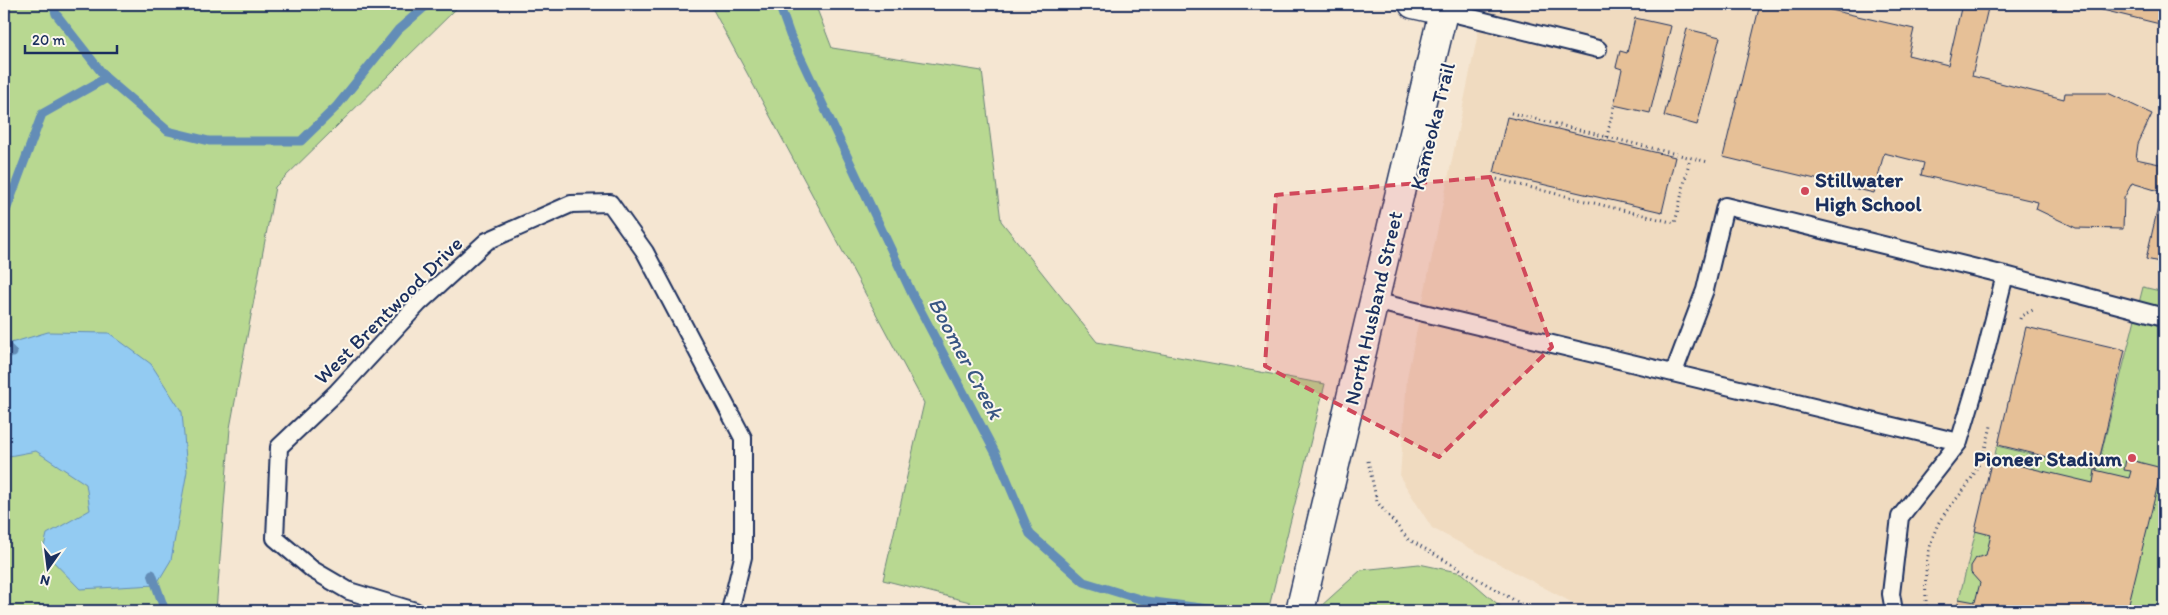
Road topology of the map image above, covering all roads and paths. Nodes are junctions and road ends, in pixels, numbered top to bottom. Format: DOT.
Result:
graph roads {
  1 [pos="1414,4"];
  2 [pos="1445,7"];
  3 [pos="1598,49"];
  4 [pos="1614,105"];
  5 [pos="1511,113"];
  6 [pos="1607,137"];
  7 [pos="1690,158"];
  8 [pos="1708,162"];
  9 [pos="1492,178"];
  10 [pos="2005,275"];
  11 [pos="1374,301"];
  12 [pos="2041,305"];
  13 [pos="2164,316"];
  14 [pos="2018,324"];
  15 [pos="1674,372"];
  16 [pos="1992,424"];
  17 [pos="1959,442"];
  18 [pos="1368,460"];
  19 [pos="415,611"];
  20 [pos="730,611"];
  21 [pos="1300,611"];
  22 [pos="1532,611"];
  23 [pos="1894,611"];
  24 [pos="1927,611"];
  1 -- 2 [label="street"];
  2 -- 3 [label="lane"];
  2 -- 11 [label="street, North Husband Street"];
  4 -- 6 [label="path"];
  5 -- 6 [label="path"];
  6 -- 7 [label="path"];
  7 -- 8 [label="path"];
  7 -- 9 [label="path"];
  10 -- 13 [label="lane"];
  10 -- 15 [label="lane"];
  10 -- 17 [label="lane"];
  11 -- 15 [label="lane"];
  11 -- 21 [label="street, North Husband Street"];
  12 -- 14 [label="path"];
  15 -- 17 [label="lane"];
  16 -- 24 [label="path"];
  17 -- 23 [label="lane"];
  18 -- 22 [label="path"];
  19 -- 20 [label="lane, West Brentwood Drive"];
}
